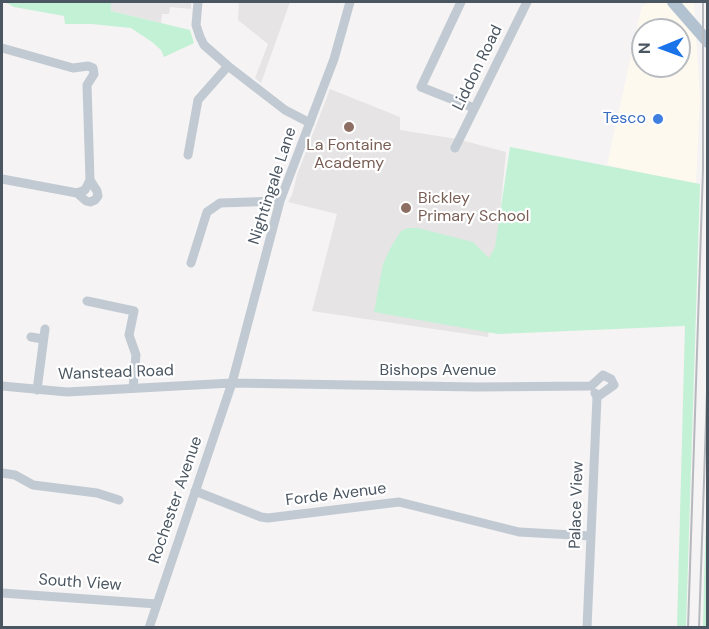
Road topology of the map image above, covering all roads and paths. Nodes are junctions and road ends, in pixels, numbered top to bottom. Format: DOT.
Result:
graph roads {
  1 [pos="198,2"];
  2 [pos="350,2"];
  3 [pos="461,2"];
  4 [pos="527,2"];
  5 [pos="673,2"];
  6 [pos="708,42"];
  7 [pos="2,48"];
  8 [pos="228,66"];
  9 [pos="474,108"];
  10 [pos="310,123"];
  11 [pos="455,148"];
  12 [pos="188,155"];
  13 [pos="2,179"];
  14 [pos="280,201"];
  15 [pos="191,263"];
  16 [pos="87,301"];
  17 [pos="45,329"];
  18 [pos="31,338"];
  19 [pos="43,339"];
  20 [pos="232,383"];
  21 [pos="2,386"];
  22 [pos="591,386"];
  23 [pos="133,388"];
  24 [pos="37,390"];
  25 [pos="597,397"];
  26 [pos="2,473"];
  27 [pos="195,491"];
  28 [pos="119,500"];
  29 [pos="591,536"];
  30 [pos="2,593"];
  31 [pos="157,604"];
  32 [pos="149,627"];
  33 [pos="587,627"];
  1 -- 8 [label="street"];
  2 -- 10 [label="street, Nightingale Lane"];
  3 -- 9 [label="street"];
  4 -- 9 [label="street, Liddon Road"];
  5 -- 6 [label="main road"];
  7 -- 13 [label="street"];
  8 -- 10 [label="street"];
  8 -- 12 [label="street"];
  9 -- 11 [label="street, Liddon Road"];
  10 -- 14 [label="street, Nightingale Lane"];
  14 -- 15 [label="street"];
  14 -- 20 [label="street, Nightingale Lane"];
  16 -- 23 [label="street"];
  17 -- 19 [label="street"];
  18 -- 19 [label="street"];
  19 -- 24 [label="street"];
  20 -- 22 [label="street, Bishops Avenue"];
  20 -- 23 [label="street, Wanstead Road"];
  20 -- 27 [label="street, Rochester Avenue"];
  21 -- 24 [label="street, Wanstead Road"];
  22 -- 25 [label="street"];
  22 -- 25 [label="street, Bishops Avenue"];
  23 -- 24 [label="street, Wanstead Road"];
  25 -- 29 [label="street, Palace View"];
  26 -- 28 [label="street"];
  27 -- 29 [label="street, Forde Avenue"];
  27 -- 31 [label="street, Rochester Avenue"];
  29 -- 33 [label="street, Palace View"];
  30 -- 31 [label="street, South View"];
  31 -- 32 [label="street, Rochester Avenue"];
}
